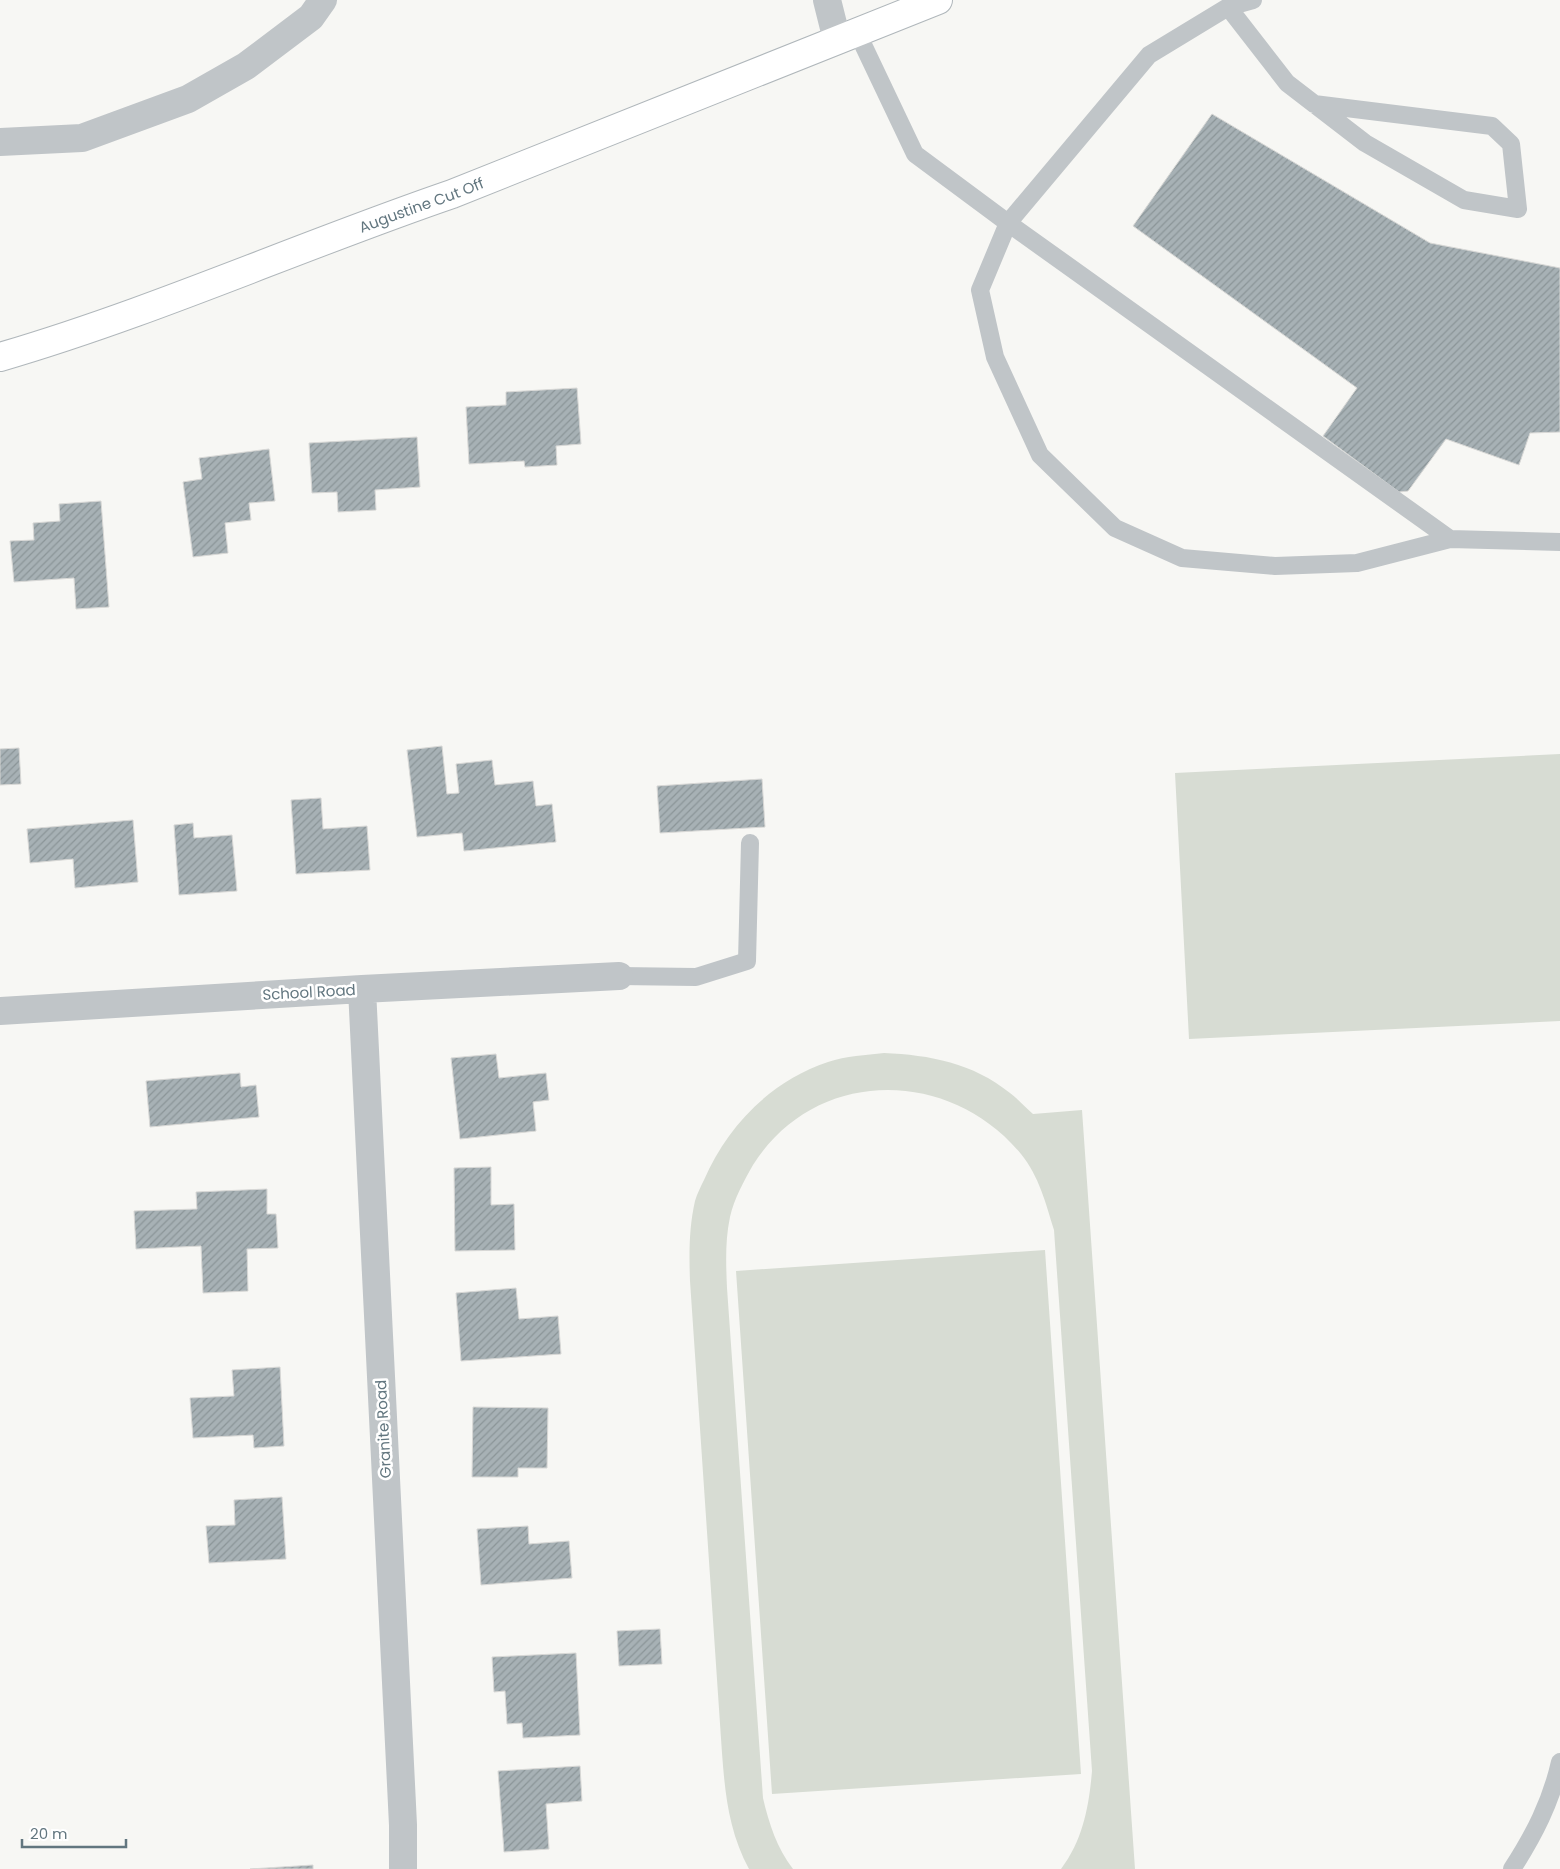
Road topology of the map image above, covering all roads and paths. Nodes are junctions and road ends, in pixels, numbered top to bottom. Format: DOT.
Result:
graph roads {
  1 [pos="324,0"];
  2 [pos="827,0"];
  3 [pos="938,0"];
  4 [pos="1253,0"];
  5 [pos="1228,7"];
  6 [pos="847,36"];
  7 [pos="1314,104"];
  8 [pos="0,142"];
  9 [pos="1008,223"];
  10 [pos="0,357"];
  11 [pos="1450,539"];
  12 [pos="1560,542"];
  13 [pos="750,843"];
  14 [pos="619,976"];
  15 [pos="362,989"];
  16 [pos="0,1011"];
  17 [pos="1560,1762"];
  18 [pos="403,1869"];
  19 [pos="1512,1869"];
  1 -- 8 [label="street"];
  2 -- 6 [label="street"];
  3 -- 6 [label="street, Augustine Cut Off"];
  4 -- 5 [label="lane"];
  5 -- 7 [label="lane"];
  5 -- 9 [label="lane"];
  6 -- 9 [label="lane"];
  6 -- 10 [label="street, Augustine Cut Off"];
  7 -- 7 [label="lane"];
  9 -- 11 [label="lane"];
  9 -- 11 [label="lane"];
  11 -- 12 [label="lane"];
  13 -- 14 [label="lane"];
  14 -- 15 [label="street, School Road"];
  15 -- 16 [label="street, School Road"];
  15 -- 18 [label="street, Granite Road"];
  17 -- 19 [label="lane"];
}
